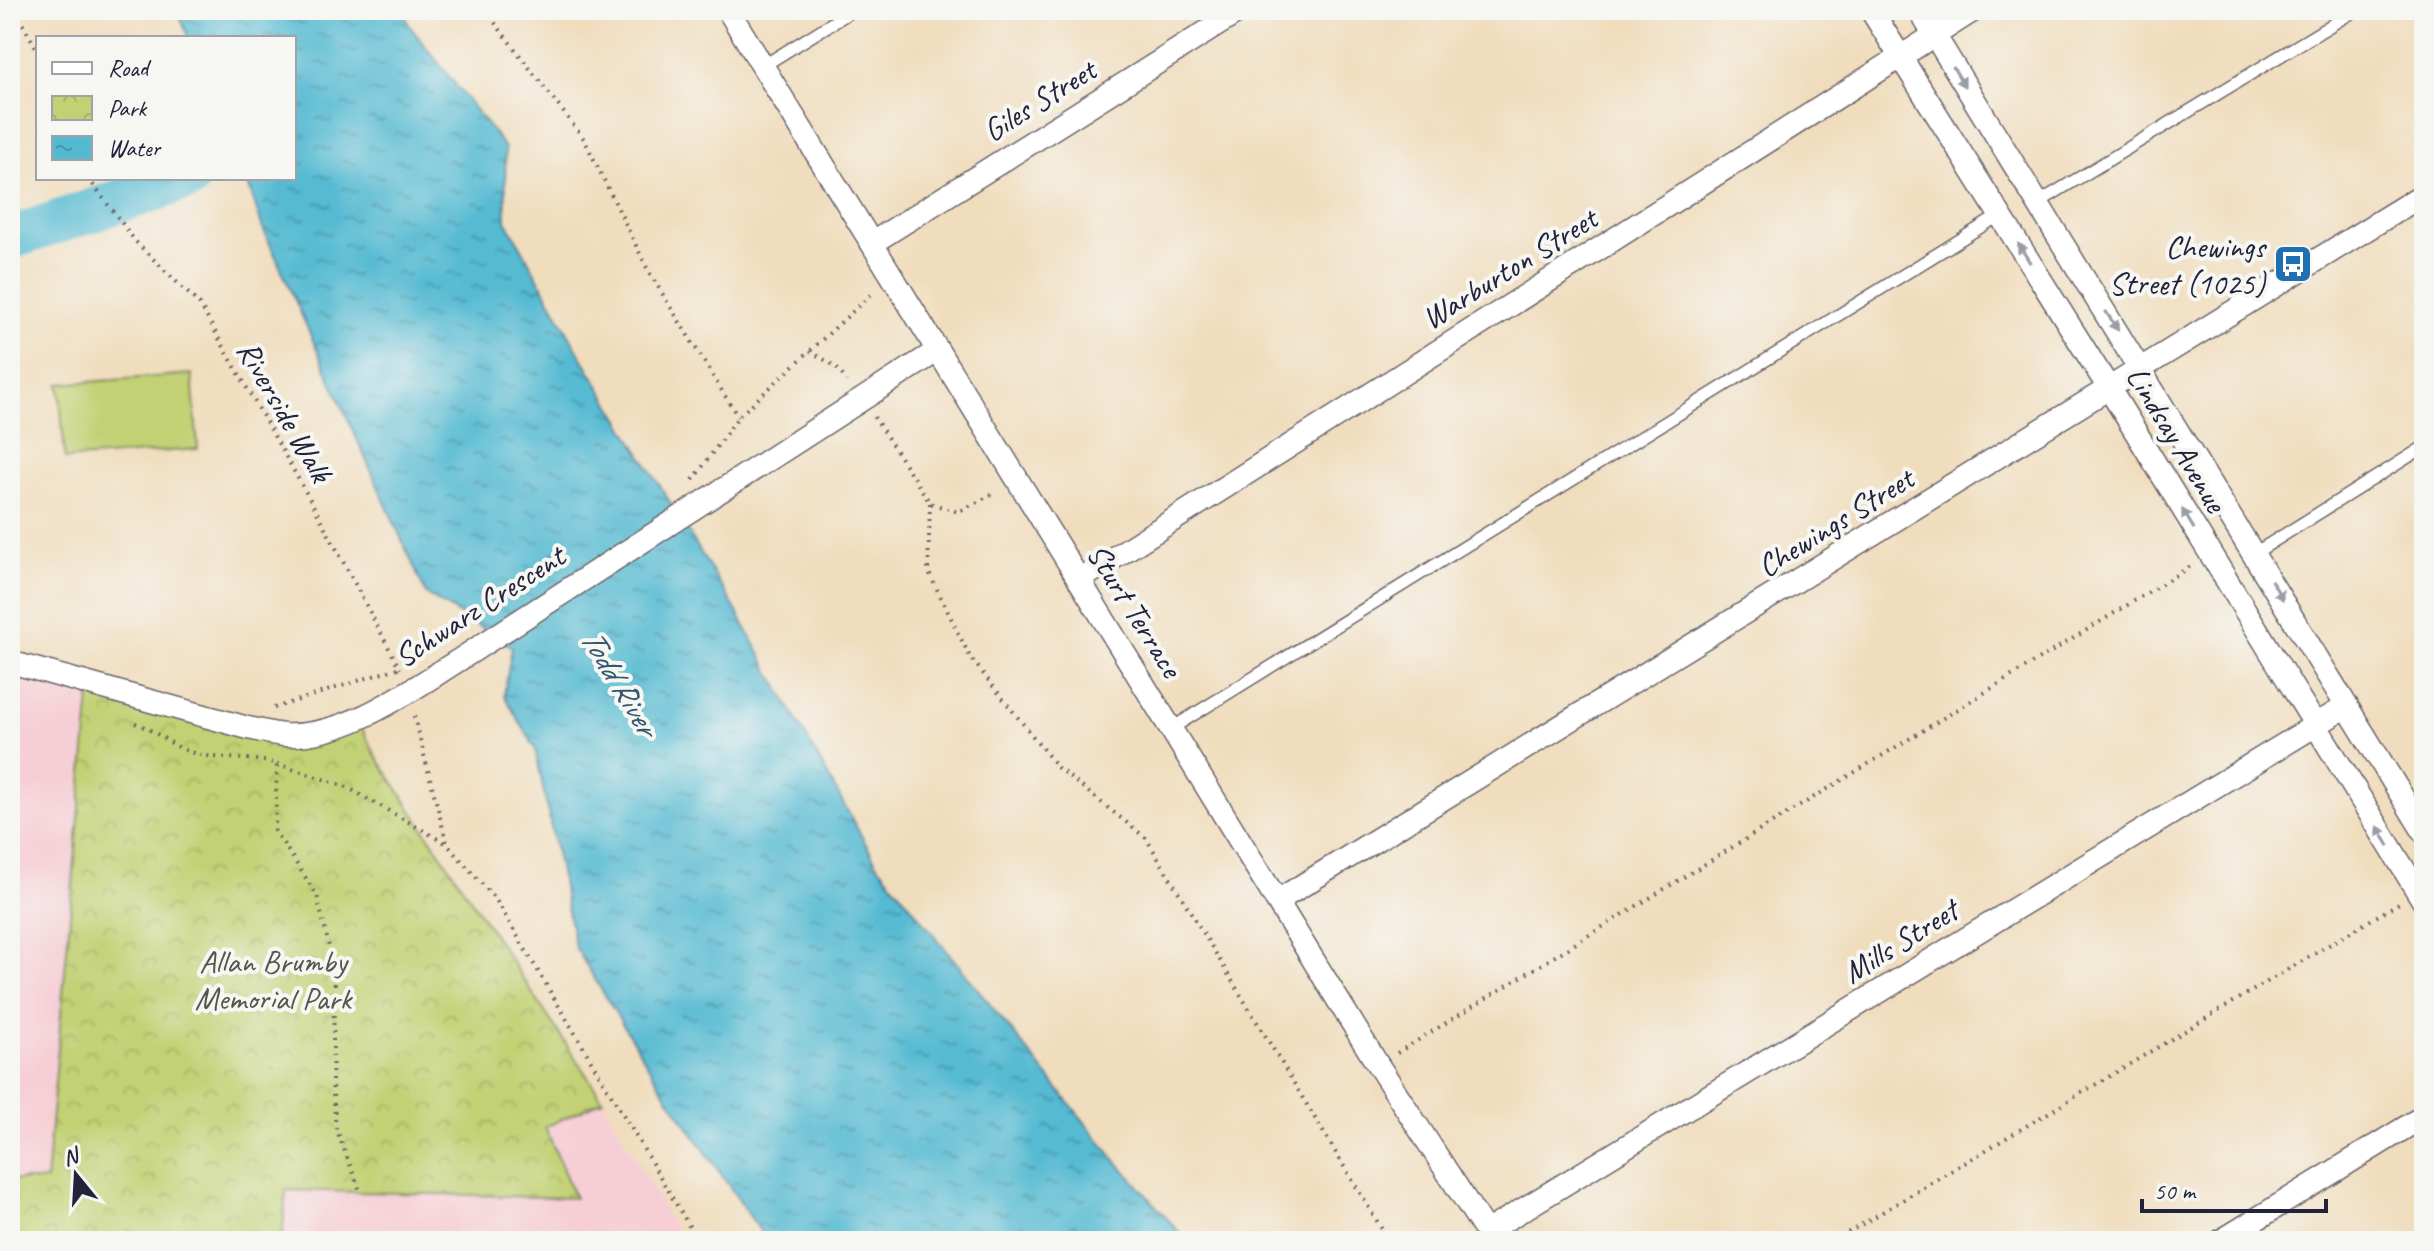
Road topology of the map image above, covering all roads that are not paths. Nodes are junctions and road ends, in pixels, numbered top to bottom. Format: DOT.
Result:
graph roads {
  1 [pos="728,10"];
  2 [pos="853,10"];
  3 [pos="1241,10"];
  4 [pos="1871,10"];
  5 [pos="1919,10"];
  6 [pos="1974,10"];
  7 [pos="2356,10"];
  8 [pos="1934,35"];
  9 [pos="1901,57"];
  10 [pos="763,66"];
  11 [pos="2424,194"];
  12 [pos="2036,204"];
  13 [pos="2000,215"];
  14 [pos="872,243"];
  15 [pos="937,351"];
  16 [pos="2143,370"];
  17 [pos="2110,390"];
  18 [pos="2424,447"];
  19 [pos="2255,553"];
  20 [pos="1079,580"];
  21 [pos="10,662"];
  22 [pos="2347,706"];
  23 [pos="2315,724"];
  24 [pos="1172,728"];
  25 [pos="2424,832"];
  26 [pos="2421,897"];
  27 [pos="1277,901"];
  28 [pos="2424,1116"];
  29 [pos="1489,1236"];
  30 [pos="2221,1241"];
  1 -- 10 [label="street, Sturt Terrace"];
  2 -- 10 [label="lane"];
  3 -- 14 [label="street, Giles Street"];
  4 -- 9 [label="street, Lindsay Avenue"];
  5 -- 8 [label="street, Lindsay Avenue"];
  6 -- 8 [label="street, Warburton Street"];
  7 -- 12 [label="lane"];
  8 -- 9 [label="street, Warburton Street"];
  8 -- 12 [label="street, Lindsay Avenue, one-way"];
  9 -- 13 [label="street, Lindsay Avenue"];
  9 -- 20 [label="street, Warburton Street"];
  10 -- 14 [label="street, Sturt Terrace"];
  11 -- 16 [label="street, Chewings Street"];
  12 -- 16 [label="street, Lindsay Avenue, one-way"];
  17 -- 13 [label="street, Lindsay Avenue, one-way"];
  13 -- 24 [label="lane"];
  14 -- 15 [label="street, Sturt Terrace"];
  15 -- 20 [label="street, Sturt Terrace"];
  15 -- 21 [label="street, Schwarz Crescent"];
  16 -- 17 [label="street, Chewings Street"];
  16 -- 19 [label="street, Lindsay Avenue"];
  23 -- 17 [label="street, Lindsay Avenue, one-way"];
  17 -- 27 [label="street, Chewings Street"];
  18 -- 19 [label="lane"];
  19 -- 22 [label="street, Lindsay Avenue, one-way"];
  20 -- 24 [label="street, Sturt Terrace"];
  22 -- 23 [label="street, Mills Street"];
  22 -- 25 [label="street, Lindsay Avenue"];
  26 -- 23 [label="street, Lindsay Avenue, one-way"];
  23 -- 29 [label="street, Mills Street"];
  24 -- 27 [label="street, Sturt Terrace"];
  27 -- 29 [label="street, Sturt Terrace"];
  28 -- 30 [label="street"];
}
